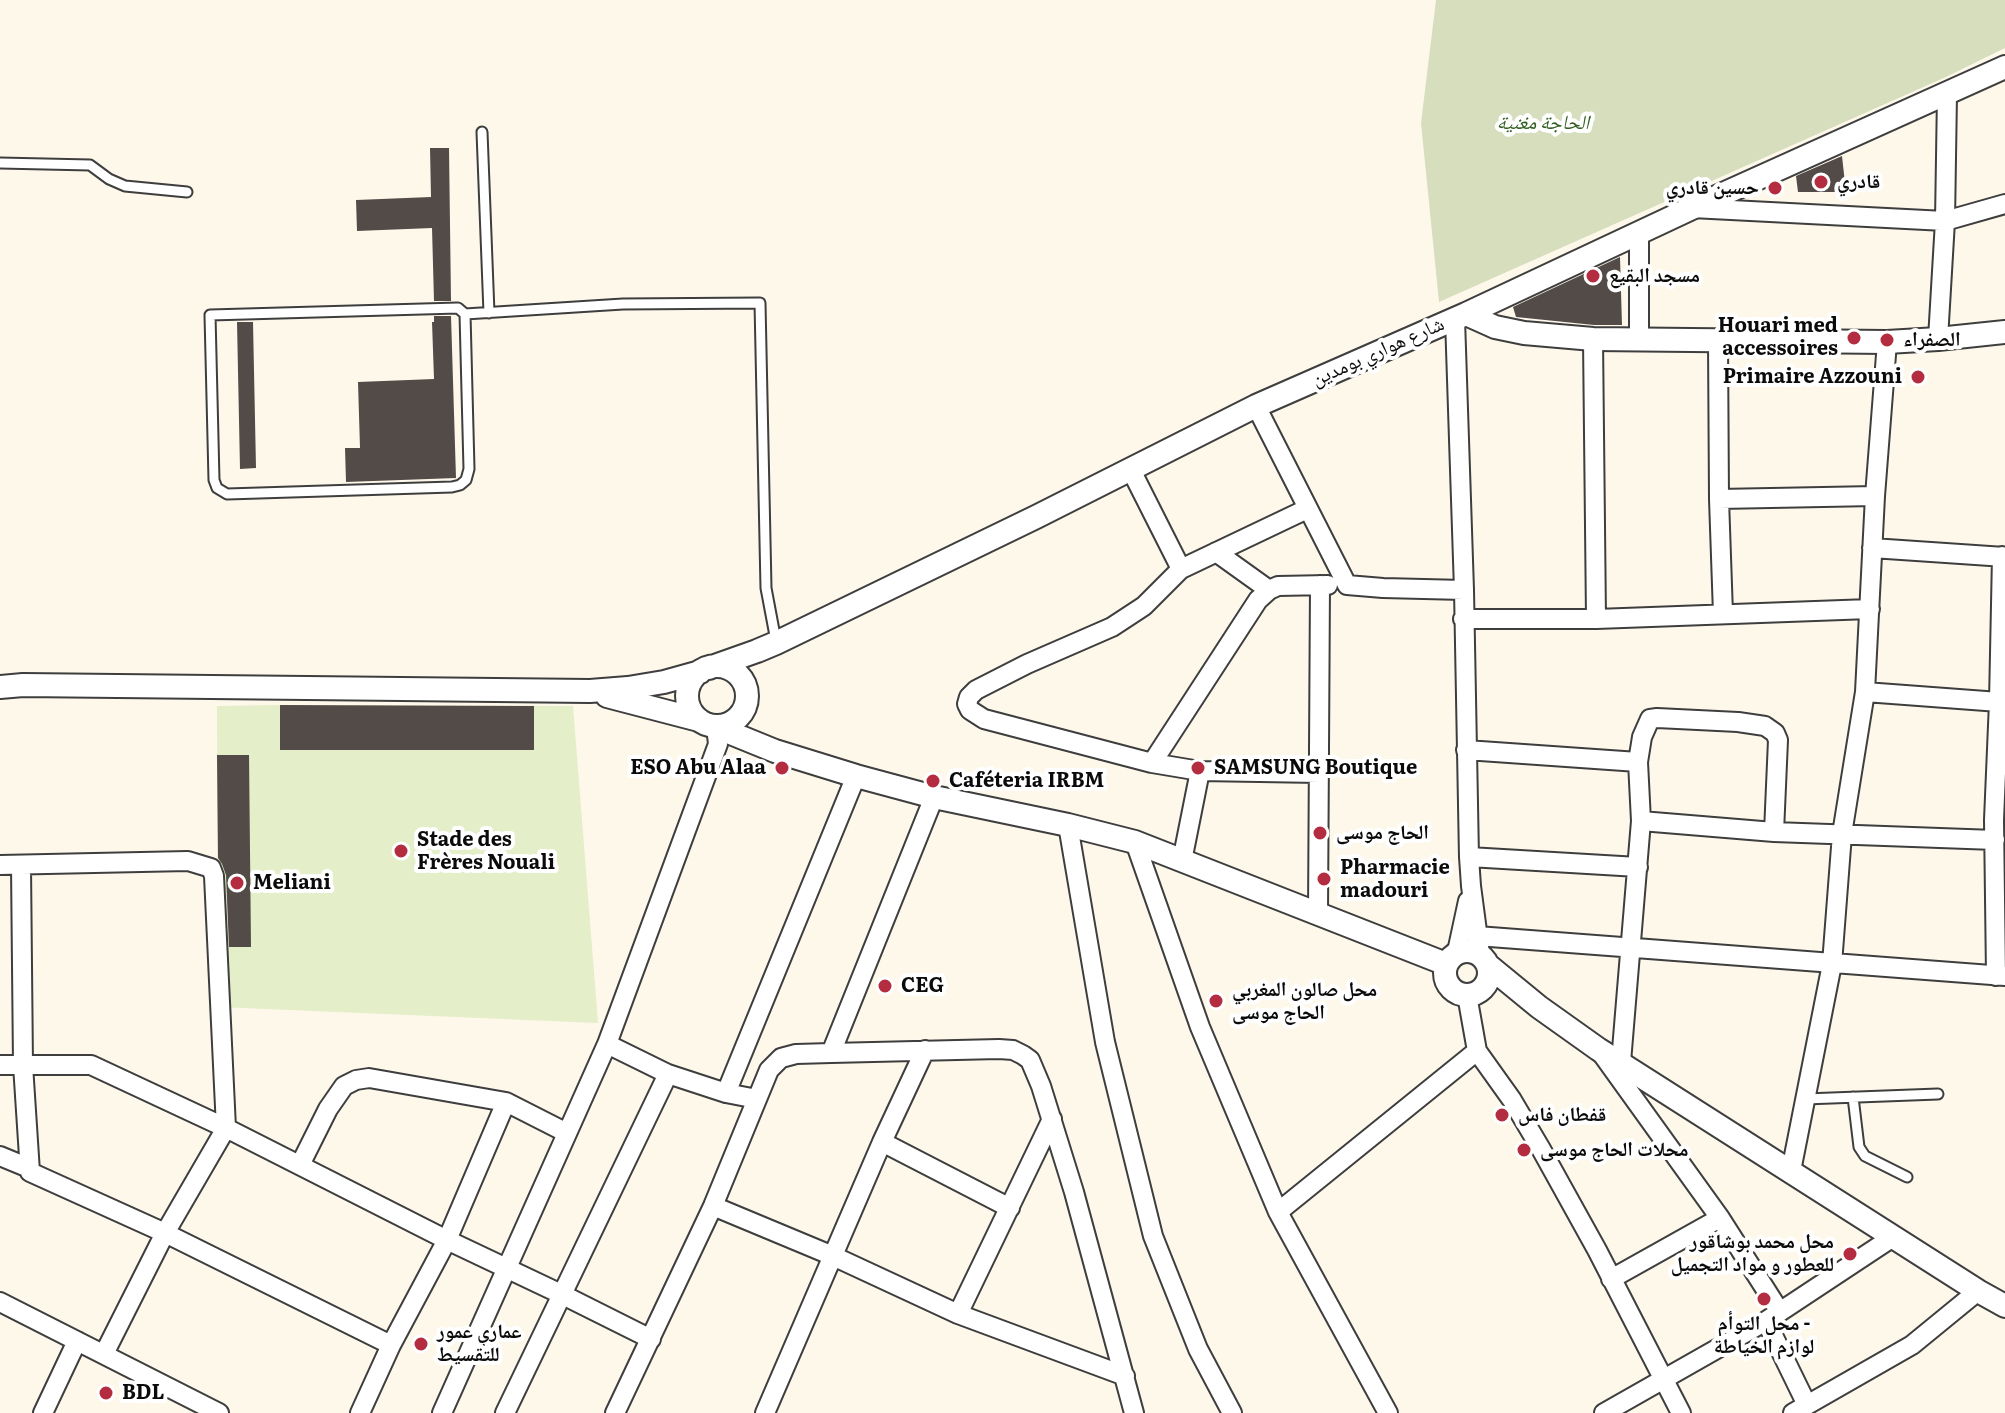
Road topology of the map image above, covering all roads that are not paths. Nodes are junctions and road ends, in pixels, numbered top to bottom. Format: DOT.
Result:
graph roads {
  1 [pos="2005,67"];
  2 [pos="1947,94"];
  3 [pos="482,132"];
  4 [pos="0,163"];
  5 [pos="187,192"];
  6 [pos="2005,204"];
  7 [pos="1692,208"];
  8 [pos="1945,221"];
  9 [pos="1639,234"];
  10 [pos="489,313"];
  11 [pos="465,314"];
  12 [pos="1461,316"];
  13 [pos="2005,332"];
  14 [pos="1593,339"];
  15 [pos="1938,339"];
  16 [pos="1639,340"];
  17 [pos="1718,341"];
  18 [pos="1887,342"];
  19 [pos="1256,406"];
  20 [pos="1131,470"];
  21 [pos="1875,496"];
  22 [pos="1719,499"];
  23 [pos="1307,509"];
  24 [pos="1872,548"];
  25 [pos="1216,552"];
  26 [pos="2003,556"];
  27 [pos="1181,569"];
  28 [pos="1320,585"];
  29 [pos="1347,585"];
  30 [pos="1269,590"];
  31 [pos="1464,590"];
  32 [pos="1870,609"];
  33 [pos="1723,614"];
  34 [pos="1463,619"];
  35 [pos="1596,619"];
  36 [pos="767,647"];
  37 [pos="704,670"];
  38 [pos="0,675"];
  39 [pos="23,685"];
  40 [pos="0,687"];
  41 [pos="590,691"];
  42 [pos="746,691"];
  43 [pos="1865,692"];
  44 [pos="1999,702"];
  45 [pos="707,723"];
  46 [pos="1466,750"];
  47 [pos="775,751"];
  48 [pos="1638,762"];
  49 [pos="1152,763"];
  50 [pos="1200,771"];
  51 [pos="1319,773"];
  52 [pos="856,776"];
  53 [pos="934,797"];
  54 [pos="1641,821"];
  55 [pos="1068,825"];
  56 [pos="1774,832"];
  57 [pos="1842,834"];
  58 [pos="2000,840"];
  59 [pos="1135,842"];
  60 [pos="1469,857"];
  61 [pos="1182,861"];
  62 [pos="0,865"];
  63 [pos="21,866"];
  64 [pos="1638,867"];
  65 [pos="1471,886"];
  66 [pos="1318,914"];
  67 [pos="1631,947"];
  68 [pos="1470,954"];
  69 [pos="1832,964"];
  70 [pos="2001,976"];
  71 [pos="1474,993"];
  72 [pos="1539,1007"];
  73 [pos="607,1044"];
  74 [pos="1598,1049"];
  75 [pos="925,1050"];
  76 [pos="1477,1051"];
  77 [pos="831,1053"];
  78 [pos="1621,1062"];
  79 [pos="0,1065"];
  80 [pos="23,1065"];
  81 [pos="668,1074"];
  82 [pos="726,1093"];
  83 [pos="1938,1094"];
  84 [pos="1853,1097"];
  85 [pos="757,1099"];
  86 [pos="1805,1099"];
  87 [pos="506,1102"];
  88 [pos="1052,1119"];
  89 [pos="226,1128"];
  90 [pos="567,1133"];
  91 [pos="882,1142"];
  92 [pos="0,1156"];
  93 [pos="300,1165"];
  94 [pos="29,1168"];
  95 [pos="1791,1171"];
  96 [pos="1907,1177"];
  97 [pos="713,1206"];
  98 [pos="1010,1208"];
  99 [pos="1278,1212"];
  100 [pos="1720,1218"];
  101 [pos="165,1233"];
  102 [pos="1893,1237"];
  103 [pos="447,1240"];
  104 [pos="833,1256"];
  105 [pos="506,1267"];
  106 [pos="1611,1279"];
  107 [pos="1978,1291"];
  108 [pos="563,1295"];
  109 [pos="0,1302"];
  110 [pos="2005,1306"];
  111 [pos="958,1314"];
  112 [pos="1773,1316"];
  113 [pos="651,1339"];
  114 [pos="77,1341"];
  115 [pos="391,1345"];
  116 [pos="104,1354"];
  117 [pos="1125,1376"];
  118 [pos="1663,1379"];
  119 [pos="183,1404"];
  120 [pos="1800,1409"];
  121 [pos="43,1413"];
  122 [pos="219,1413"];
  123 [pos="360,1413"];
  124 [pos="442,1413"];
  125 [pos="505,1413"];
  126 [pos="615,1413"];
  127 [pos="765,1413"];
  128 [pos="1134,1413"];
  129 [pos="1232,1413"];
  130 [pos="1388,1413"];
  131 [pos="1604,1413"];
  132 [pos="1681,1413"];
  1 -- 2 [label="street, شارع هواري بومدين"];
  2 -- 7 [label="street, شارع هواري بومدين"];
  2 -- 8 [label="street"];
  3 -- 10 [label="lane"];
  4 -- 5 [label="lane"];
  6 -- 8 [label="street"];
  7 -- 8 [label="street"];
  7 -- 9 [label="street, شارع هواري بومدين"];
  8 -- 15 [label="street"];
  9 -- 12 [label="street, شارع هواري بومدين"];
  9 -- 16 [label="street"];
  10 -- 11 [label="lane"];
  10 -- 36 [label="lane"];
  11 -- 11 [label="lane"];
  12 -- 14 [label="street"];
  12 -- 19 [label="street, شارع هواري بومدين"];
  12 -- 31 [label="street"];
  13 -- 15 [label="street"];
  14 -- 16 [label="street"];
  14 -- 35 [label="street"];
  15 -- 18 [label="street"];
  16 -- 17 [label="street"];
  17 -- 18 [label="street"];
  17 -- 22 [label="street"];
  18 -- 21 [label="street"];
  19 -- 20 [label="street, شارع هواري بومدين"];
  19 -- 23 [label="street"];
  20 -- 27 [label="street"];
  20 -- 36 [label="street, شارع هواري بومدين"];
  21 -- 22 [label="street"];
  21 -- 24 [label="street"];
  22 -- 33 [label="street"];
  23 -- 25 [label="street"];
  23 -- 29 [label="street"];
  24 -- 26 [label="street"];
  24 -- 32 [label="street"];
  25 -- 27 [label="street"];
  25 -- 30 [label="street"];
  26 -- 44 [label="street"];
  27 -- 49 [label="street"];
  28 -- 29 [label="street"];
  28 -- 30 [label="street"];
  28 -- 51 [label="street"];
  29 -- 31 [label="street"];
  30 -- 49 [label="street"];
  31 -- 34 [label="street"];
  32 -- 33 [label="street"];
  32 -- 43 [label="street"];
  33 -- 35 [label="street"];
  34 -- 35 [label="street"];
  34 -- 46 [label="street"];
  36 -- 37 [label="street, شارع هواري بومدين"];
  36 -- 42 [label="street"];
  37 -- 41 [label="street, شارع هواري بومدين"];
  37 -- 42 [label="street"];
  37 -- 45 [label="street"];
  38 -- 39 [label="street"];
  39 -- 40 [label="street"];
  39 -- 41 [label="street"];
  41 -- 45 [label="street"];
  42 -- 45 [label="street"];
  42 -- 47 [label="street"];
  43 -- 44 [label="street"];
  43 -- 57 [label="street"];
  44 -- 58 [label="street"];
  45 -- 47 [label="street"];
  45 -- 73 [label="street"];
  46 -- 48 [label="street"];
  46 -- 60 [label="street"];
  47 -- 52 [label="street"];
  48 -- 54 [label="street"];
  48 -- 56 [label="street"];
  49 -- 50 [label="street"];
  50 -- 51 [label="street"];
  50 -- 61 [label="street"];
  51 -- 66 [label="street"];
  52 -- 53 [label="street"];
  52 -- 82 [label="street"];
  53 -- 55 [label="street"];
  53 -- 77 [label="street"];
  54 -- 56 [label="street"];
  54 -- 64 [label="street"];
  55 -- 59 [label="street"];
  55 -- 129 [label="street"];
  56 -- 57 [label="street"];
  57 -- 58 [label="street"];
  57 -- 69 [label="street"];
  58 -- 70 [label="street"];
  59 -- 61 [label="street"];
  59 -- 99 [label="street"];
  60 -- 64 [label="street"];
  60 -- 65 [label="street"];
  61 -- 66 [label="street"];
  62 -- 63 [label="street"];
  63 -- 80 [label="street"];
  63 -- 89 [label="street"];
  64 -- 67 [label="street"];
  65 -- 68 [label="street"];
  65 -- 68 [label="street"];
  66 -- 68 [label="street"];
  67 -- 68 [label="street"];
  67 -- 69 [label="street"];
  67 -- 78 [label="street"];
  68 -- 71 [label="street"];
  68 -- 71 [label="street"];
  68 -- 72 [label="street"];
  69 -- 70 [label="street"];
  69 -- 86 [label="street"];
  71 -- 72 [label="street"];
  71 -- 76 [label="street"];
  72 -- 74 [label="street"];
  73 -- 81 [label="street"];
  73 -- 90 [label="street"];
  74 -- 78 [label="street"];
  74 -- 100 [label="street"];
  75 -- 77 [label="street"];
  75 -- 88 [label="street"];
  75 -- 91 [label="street"];
  76 -- 99 [label="street"];
  76 -- 106 [label="street"];
  77 -- 85 [label="street"];
  78 -- 95 [label="street"];
  79 -- 80 [label="street"];
  80 -- 89 [label="street"];
  80 -- 94 [label="street"];
  81 -- 82 [label="street"];
  81 -- 108 [label="street"];
  82 -- 85 [label="street"];
  83 -- 84 [label="lane"];
  84 -- 86 [label="lane"];
  84 -- 96 [label="lane"];
  85 -- 97 [label="street"];
  86 -- 95 [label="street"];
  87 -- 90 [label="street"];
  87 -- 93 [label="street"];
  87 -- 103 [label="street"];
  88 -- 98 [label="street"];
  88 -- 117 [label="street"];
  89 -- 93 [label="street"];
  89 -- 101 [label="street"];
  90 -- 105 [label="street"];
  91 -- 98 [label="street"];
  91 -- 104 [label="street"];
  92 -- 94 [label="street"];
  93 -- 103 [label="street"];
  94 -- 101 [label="street"];
  95 -- 102 [label="street"];
  97 -- 104 [label="street"];
  97 -- 113 [label="street"];
  98 -- 111 [label="street"];
  99 -- 130 [label="street"];
  100 -- 106 [label="street"];
  100 -- 112 [label="street"];
  101 -- 115 [label="street"];
  101 -- 116 [label="street"];
  102 -- 107 [label="street"];
  102 -- 112 [label="street"];
  103 -- 105 [label="street"];
  103 -- 115 [label="street"];
  104 -- 111 [label="street"];
  104 -- 127 [label="street"];
  105 -- 108 [label="street"];
  105 -- 124 [label="street"];
  106 -- 118 [label="street"];
  107 -- 110 [label="street"];
  107 -- 120 [label="street"];
  108 -- 113 [label="street"];
  108 -- 125 [label="street"];
  109 -- 114 [label="street"];
  111 -- 117 [label="street"];
  112 -- 118 [label="street"];
  112 -- 120 [label="street"];
  113 -- 126 [label="street"];
  114 -- 116 [label="street"];
  114 -- 121 [label="street"];
  115 -- 123 [label="street"];
  116 -- 119 [label="street"];
  117 -- 128 [label="street"];
  118 -- 131 [label="street"];
  118 -- 132 [label="street"];
  119 -- 122 [label="street"];
}
